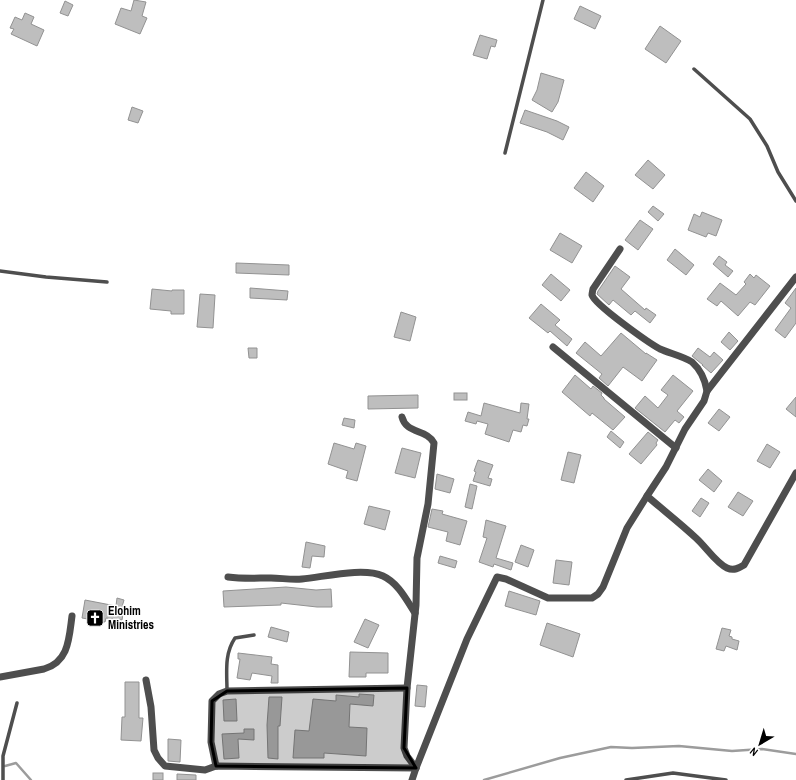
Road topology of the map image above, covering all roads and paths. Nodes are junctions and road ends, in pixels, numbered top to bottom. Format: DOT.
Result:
graph roads {
  1 [pos="543,0"];
  2 [pos="694,68"];
  3 [pos="505,153"];
  4 [pos="796,201"];
  5 [pos="620,249"];
  6 [pos="0,271"];
  7 [pos="796,277"];
  8 [pos="106,282"];
  9 [pos="553,347"];
  10 [pos="707,391"];
  11 [pos="402,417"];
  12 [pos="676,448"];
  13 [pos="796,472"];
  14 [pos="647,496"];
  15 [pos="228,577"];
  16 [pos="415,613"];
  17 [pos="72,616"];
  18 [pos="254,635"];
  19 [pos="0,677"];
  20 [pos="146,680"];
  21 [pos="407,688"];
  22 [pos="228,691"];
  23 [pos="17,702"];
  24 [pos="216,766"];
  25 [pos="416,768"];
  26 [pos="641,779"];
  27 [pos="3,780"];
  28 [pos="412,780"];
  29 [pos="626,780"];
  30 [pos="726,780"];
  1 -- 3 [label="lane"];
  2 -- 4 [label="lane"];
  5 -- 10 [label="street"];
  6 -- 8 [label="lane"];
  7 -- 10 [label="street"];
  9 -- 12 [label="street"];
  10 -- 12 [label="street"];
  11 -- 16 [label="street"];
  12 -- 14 [label="street"];
  13 -- 14 [label="street"];
  14 -- 25 [label="street"];
  15 -- 16 [label="street"];
  16 -- 21 [label="street"];
  17 -- 19 [label="street"];
  18 -- 22 [label="lane"];
  20 -- 24 [label="street"];
  21 -- 22 [label="street"];
  21 -- 25 [label="street"];
  22 -- 24 [label="street"];
  23 -- 27 [label="lane"];
  24 -- 25 [label="street"];
  25 -- 28 [label="street"];
  26 -- 29 [label="lane"];
  26 -- 30 [label="lane"];
}
